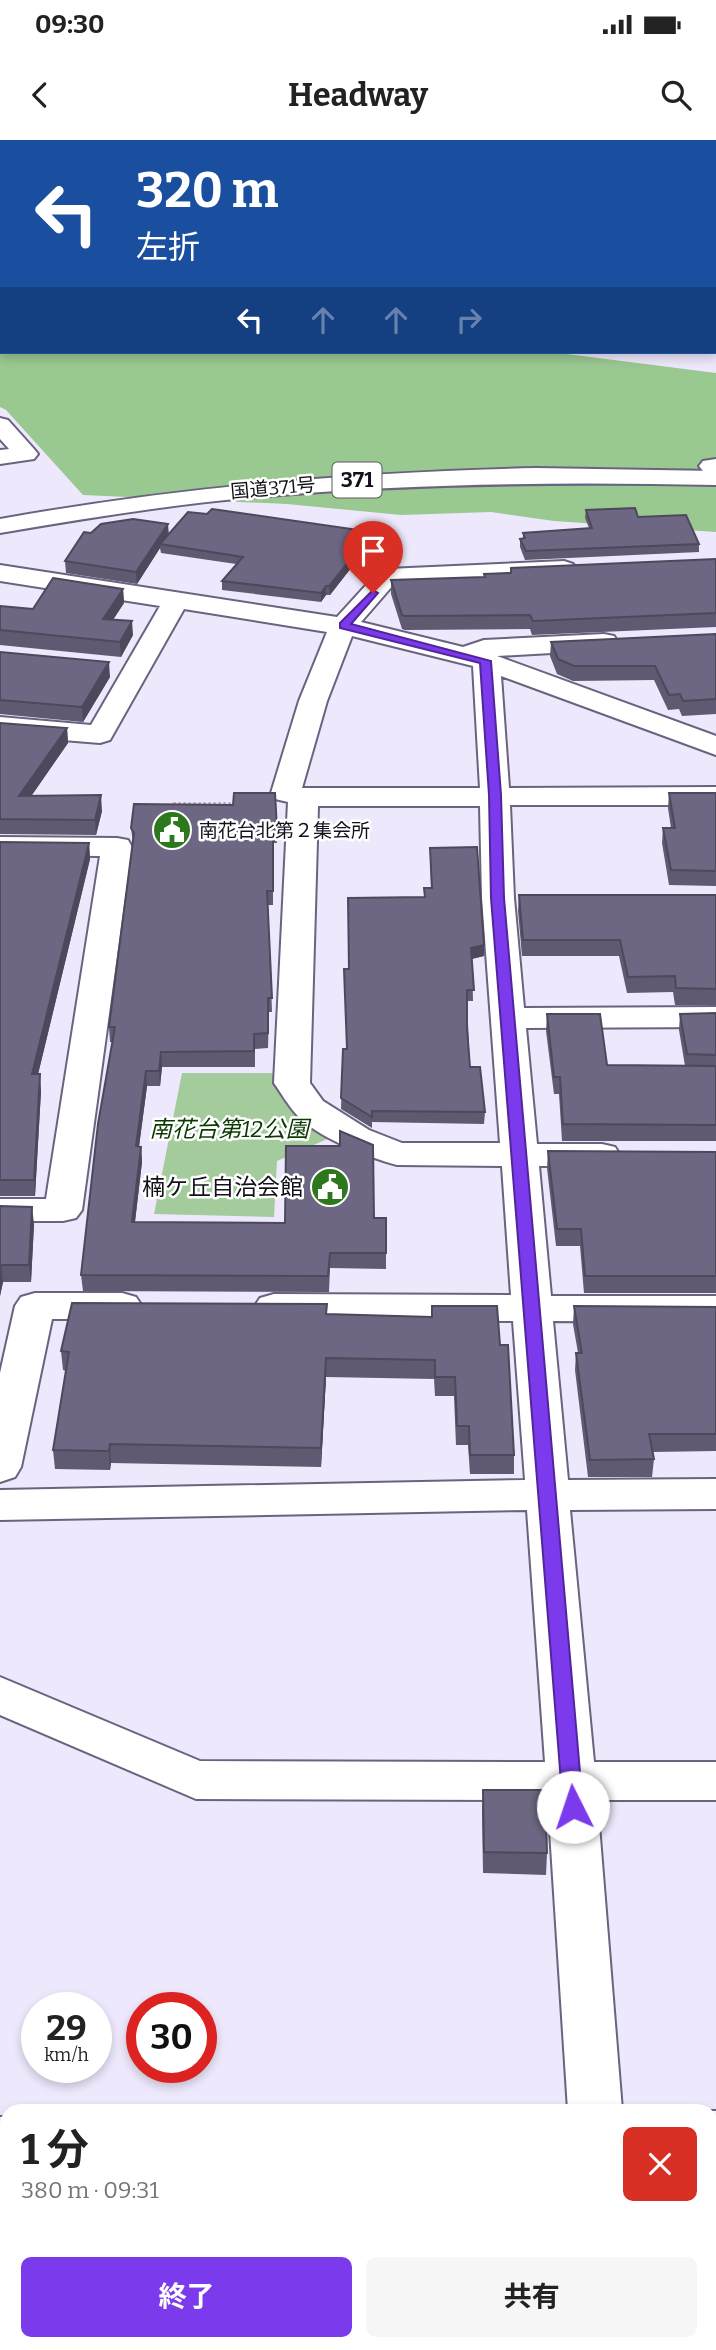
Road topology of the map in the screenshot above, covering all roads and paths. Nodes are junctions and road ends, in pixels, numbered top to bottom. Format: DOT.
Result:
graph roads {
  1 [pos="0,425"];
  2 [pos="0,457"];
  3 [pos="714,470"];
  4 [pos="0,526"];
  5 [pos="593,567"];
  6 [pos="2,577"];
  7 [pos="176,601"];
  8 [pos="344,626"];
  9 [pos="634,641"];
  10 [pos="475,658"];
  11 [pos="716,722"];
  12 [pos="658,725"];
  13 [pos="0,726"];
  14 [pos="716,746"];
  15 [pos="495,795"];
  16 [pos="716,796"];
  17 [pos="303,797"];
  18 [pos="174,804"];
  19 [pos="0,846"];
  20 [pos="716,1017"];
  21 [pos="508,1018"];
  22 [pos="517,1154"];
  23 [pos="637,1155"];
  24 [pos="0,1210"];
  25 [pos="159,1306"];
  26 [pos="242,1307"];
  27 [pos="532,1309"];
  28 [pos="716,1309"];
  29 [pos="0,1467"];
  30 [pos="716,1494"];
  31 [pos="548,1496"];
  32 [pos="0,1506"];
  33 [pos="0,1695"];
  34 [pos="571,1779"];
  35 [pos="716,1781"];
  36 [pos="595,2104"];
  1 -- 2 [label="main road"];
  3 -- 4 [label="main road, 国道371号 / 371"];
  5 -- 8 [label="main road"];
  6 -- 7 [label="main road"];
  7 -- 8 [label="main road"];
  7 -- 13 [label="main road"];
  8 -- 10 [label="main road"];
  8 -- 17 [label="main road"];
  9 -- 10 [label="main road"];
  10 -- 12 [label="main road"];
  10 -- 15 [label="main road"];
  11 -- 12 [label="main road"];
  12 -- 14 [label="main road"];
  15 -- 16 [label="main road"];
  15 -- 17 [label="main road"];
  15 -- 21 [label="main road"];
  17 -- 18 [label="path"];
  17 -- 22 [label="main road"];
  19 -- 24 [label="main road"];
  20 -- 21 [label="main road"];
  21 -- 22 [label="main road"];
  22 -- 23 [label="main road"];
  22 -- 27 [label="main road"];
  25 -- 29 [label="main road"];
  26 -- 27 [label="main road"];
  27 -- 28 [label="main road"];
  27 -- 31 [label="main road"];
  30 -- 31 [label="main road"];
  31 -- 32 [label="main road"];
  31 -- 34 [label="main road"];
  33 -- 34 [label="main road"];
  34 -- 35 [label="main road"];
  34 -- 36 [label="main road"];
}
